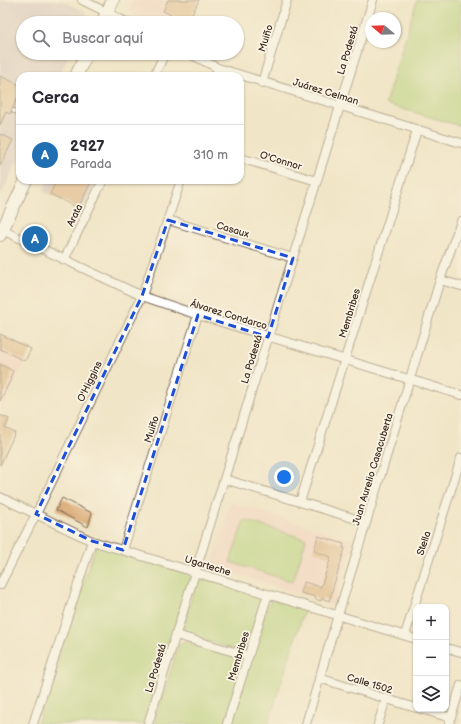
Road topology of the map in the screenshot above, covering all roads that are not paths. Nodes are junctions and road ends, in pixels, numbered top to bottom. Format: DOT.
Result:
graph roads {
  1 [pos="82,0"];
  2 [pos="113,0"];
  3 [pos="287,0"];
  4 [pos="373,0"];
  5 [pos="102,16"];
  6 [pos="105,16"];
  7 [pos="84,60"];
  8 [pos="162,60"];
  9 [pos="199,60"];
  10 [pos="78,72"];
  11 [pos="156,72"];
  12 [pos="217,72"];
  13 [pos="244,78"];
  14 [pos="262,82"];
  15 [pos="340,106"];
  16 [pos="416,130"];
  17 [pos="461,143"];
  18 [pos="244,159"];
  19 [pos="317,181"];
  20 [pos="24,184"];
  21 [pos="101,184"];
  22 [pos="179,184"];
  23 [pos="168,220"];
  24 [pos="461,221"];
  25 [pos="1,231"];
  26 [pos="293,258"];
  27 [pos="64,260"];
  28 [pos="440,280"];
  29 [pos="461,286"];
  30 [pos="142,296"];
  31 [pos="198,315"];
  32 [pos="268,337"];
  33 [pos="344,360"];
  34 [pos="410,380"];
  35 [pos="461,396"];
  36 [pos="461,458"];
  37 [pos="224,479"];
  38 [pos="0,497"];
  39 [pos="300,502"];
  40 [pos="36,514"];
  41 [pos="366,522"];
  42 [pos="92,541"];
  43 [pos="123,550"];
  44 [pos="195,571"];
  45 [pos="0,585"];
  46 [pos="268,594"];
  47 [pos="338,615"];
  48 [pos="176,634"];
  49 [pos="405,635"];
  50 [pos="413,638"];
  51 [pos="449,649"];
  52 [pos="461,652"];
  53 [pos="248,656"];
  54 [pos="319,678"];
  55 [pos="461,685"];
  56 [pos="386,699"];
  57 [pos="413,707"];
  58 [pos="428,712"];
  59 [pos="450,721"];
  60 [pos="33,724"];
  61 [pos="148,724"];
  62 [pos="228,724"];
  63 [pos="306,724"];
  64 [pos="378,724"];
  1 -- 5 [label="street"];
  2 -- 6 [label="main road"];
  3 -- 14 [label="street, Muiño"];
  4 -- 15 [label="street, La Podestá"];
  7 -- 10 [label="main road"];
  8 -- 11 [label="street"];
  9 -- 12 [label="street, Juárez Celman"];
  13 -- 14 [label="street, Juárez Celman"];
  14 -- 15 [label="street, Juárez Celman"];
  15 -- 16 [label="street, Juárez Celman"];
  15 -- 19 [label="street, La Podestá"];
  16 -- 17 [label="street, Juárez Celman"];
  16 -- 33 [label="street, Membribes"];
  18 -- 19 [label="street, O'Connor"];
  19 -- 26 [label="street, La Podestá"];
  20 -- 25 [label="main road"];
  21 -- 27 [label="street, Arata"];
  22 -- 23 [label="street, O'Higgins"];
  23 -- 26 [label="street, Casaux"];
  23 -- 30 [label="street, O'Higgins"];
  24 -- 28 [label="street, Juan Aurelio Casacuberta"];
  25 -- 27 [label="street, Álvarez Condarco"];
  26 -- 32 [label="street, La Podestá"];
  27 -- 30 [label="street, Álvarez Condarco"];
  28 -- 29 [label="street"];
  28 -- 34 [label="street, Juan Aurelio Casacuberta"];
  30 -- 31 [label="street, Álvarez Condarco"];
  30 -- 40 [label="street, O'Higgins"];
  31 -- 32 [label="street, Álvarez Condarco"];
  31 -- 43 [label="street, Muiño"];
  32 -- 33 [label="street, Álvarez Condarco"];
  32 -- 37 [label="street, La Podestá"];
  33 -- 34 [label="street, Álvarez Condarco"];
  33 -- 39 [label="street, Membribes"];
  34 -- 35 [label="street, Álvarez Condarco"];
  34 -- 41 [label="street, Juan Aurelio Casacuberta"];
  36 -- 49 [label="street, Stella"];
  37 -- 39 [label="street"];
  37 -- 44 [label="street, La Podestá"];
  38 -- 40 [label="street, Ugarteche"];
  39 -- 41 [label="street"];
  40 -- 42 [label="street, Ugarteche"];
  40 -- 45 [label="street, O'Higgins"];
  41 -- 47 [label="street, Juan Aurelio Casacuberta"];
  42 -- 43 [label="street, Ugarteche"];
  42 -- 60 [label="street"];
  43 -- 44 [label="street, Ugarteche"];
  44 -- 46 [label="street, Ugarteche"];
  44 -- 48 [label="street, La Podestá"];
  46 -- 47 [label="street, Ugarteche"];
  46 -- 53 [label="street, Membribes"];
  47 -- 49 [label="street, Ugarteche"];
  47 -- 54 [label="street, Juan Aurelio Casacuberta"];
  48 -- 53 [label="street"];
  48 -- 61 [label="street, La Podestá"];
  49 -- 50 [label="street, Ugarteche"];
  51 -- 52 [label="street"];
  53 -- 62 [label="street, Membribes"];
  54 -- 56 [label="street, Calle 1502"];
  54 -- 63 [label="street, Juan Aurelio Casacuberta"];
  55 -- 59 [label="street"];
  56 -- 57 [label="street, Calle 1502"];
  56 -- 64 [label="street"];
  58 -- 59 [label="street"];
}
